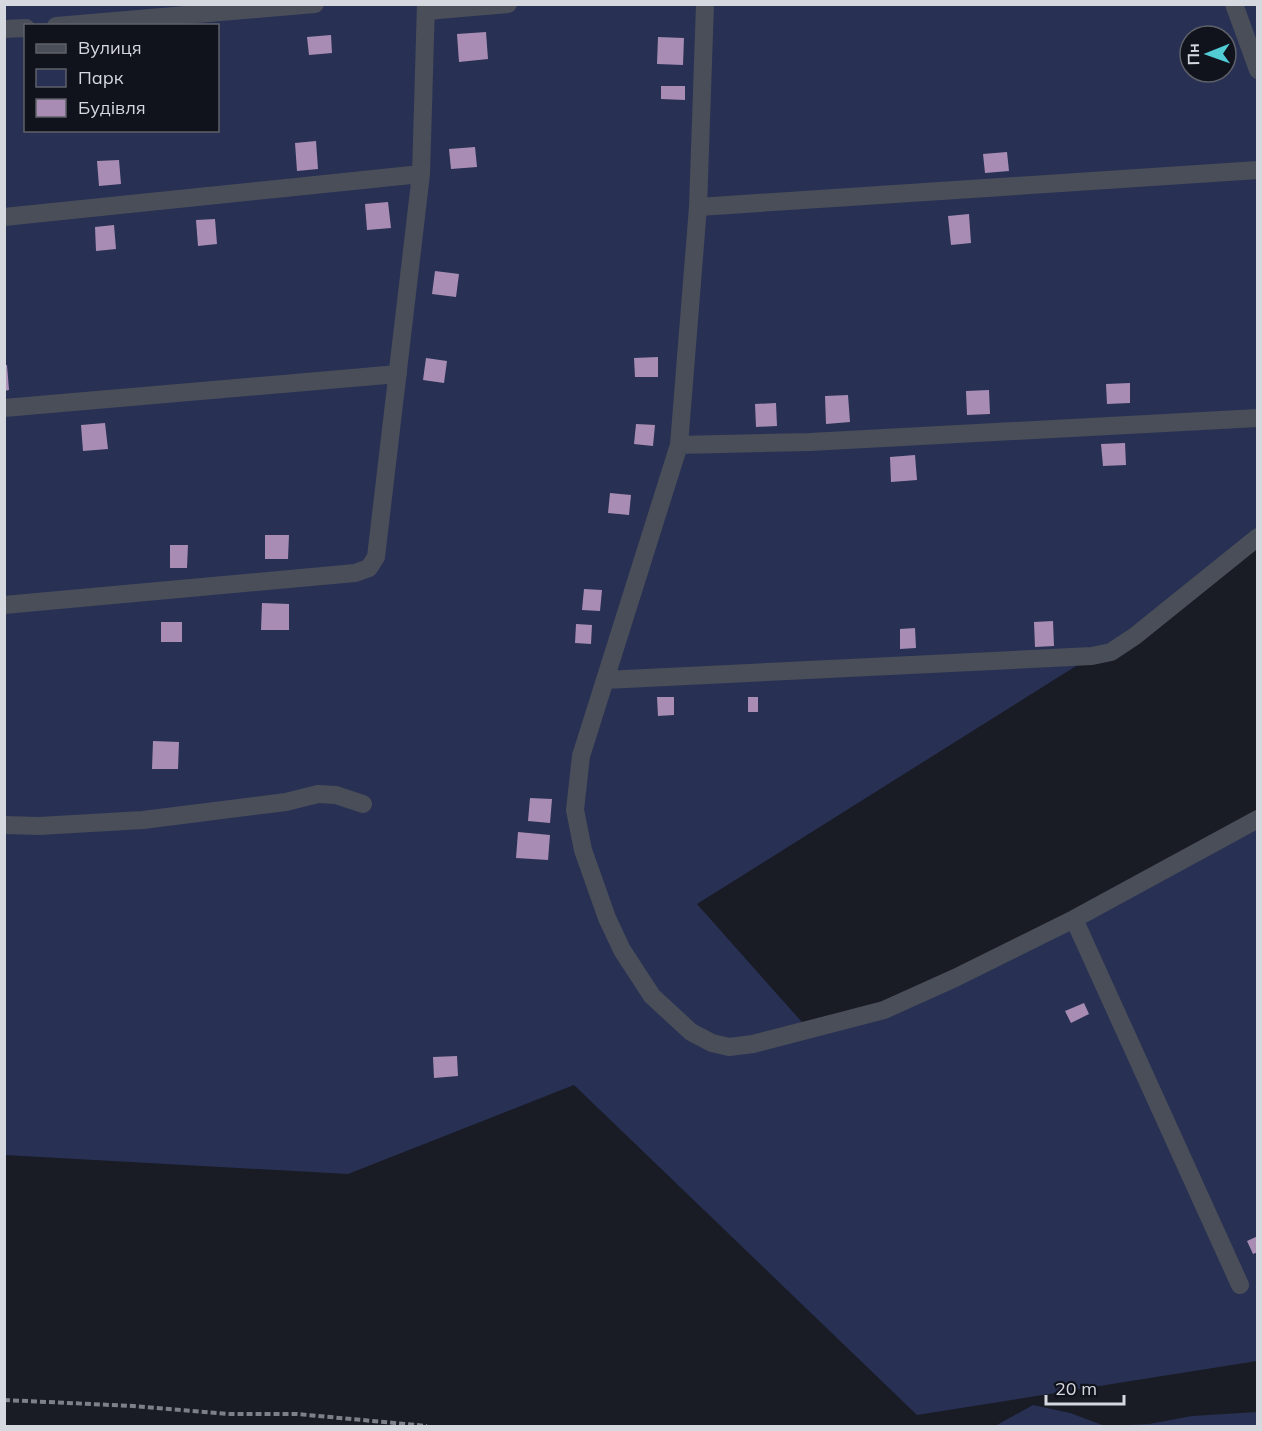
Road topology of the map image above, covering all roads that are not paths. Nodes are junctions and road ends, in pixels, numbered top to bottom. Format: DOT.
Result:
graph roads {
  1 [pos="315,4"];
  2 [pos="508,4"];
  3 [pos="705,4"];
  4 [pos="1234,4"];
  5 [pos="426,8"];
  6 [pos="177,10"];
  7 [pos="71,24"];
  8 [pos="24,28"];
  9 [pos="4,29"];
  10 [pos="1257,70"];
  11 [pos="1257,170"];
  12 [pos="421,174"];
  13 [pos="698,207"];
  14 [pos="4,217"];
  15 [pos="398,374"];
  16 [pos="4,408"];
  17 [pos="1257,418"];
  18 [pos="679,445"];
  19 [pos="1257,537"];
  20 [pos="4,606"];
  21 [pos="605,680"];
  22 [pos="363,804"];
  23 [pos="1257,819"];
  24 [pos="4,825"];
  25 [pos="1074,919"];
  26 [pos="1240,1285"];
  1 -- 6 [label="lane"];
  2 -- 5 [label="lane"];
  3 -- 13 [label="lane"];
  4 -- 10 [label="lane"];
  5 -- 12 [label="lane"];
  6 -- 7 [label="lane"];
  8 -- 9 [label="lane"];
  11 -- 13 [label="lane"];
  12 -- 14 [label="lane"];
  12 -- 15 [label="lane"];
  13 -- 18 [label="lane"];
  15 -- 16 [label="lane"];
  15 -- 20 [label="lane"];
  17 -- 18 [label="lane"];
  18 -- 21 [label="lane"];
  19 -- 21 [label="lane"];
  21 -- 25 [label="lane"];
  22 -- 24 [label="lane"];
  23 -- 25 [label="lane"];
  25 -- 26 [label="lane"];
}
